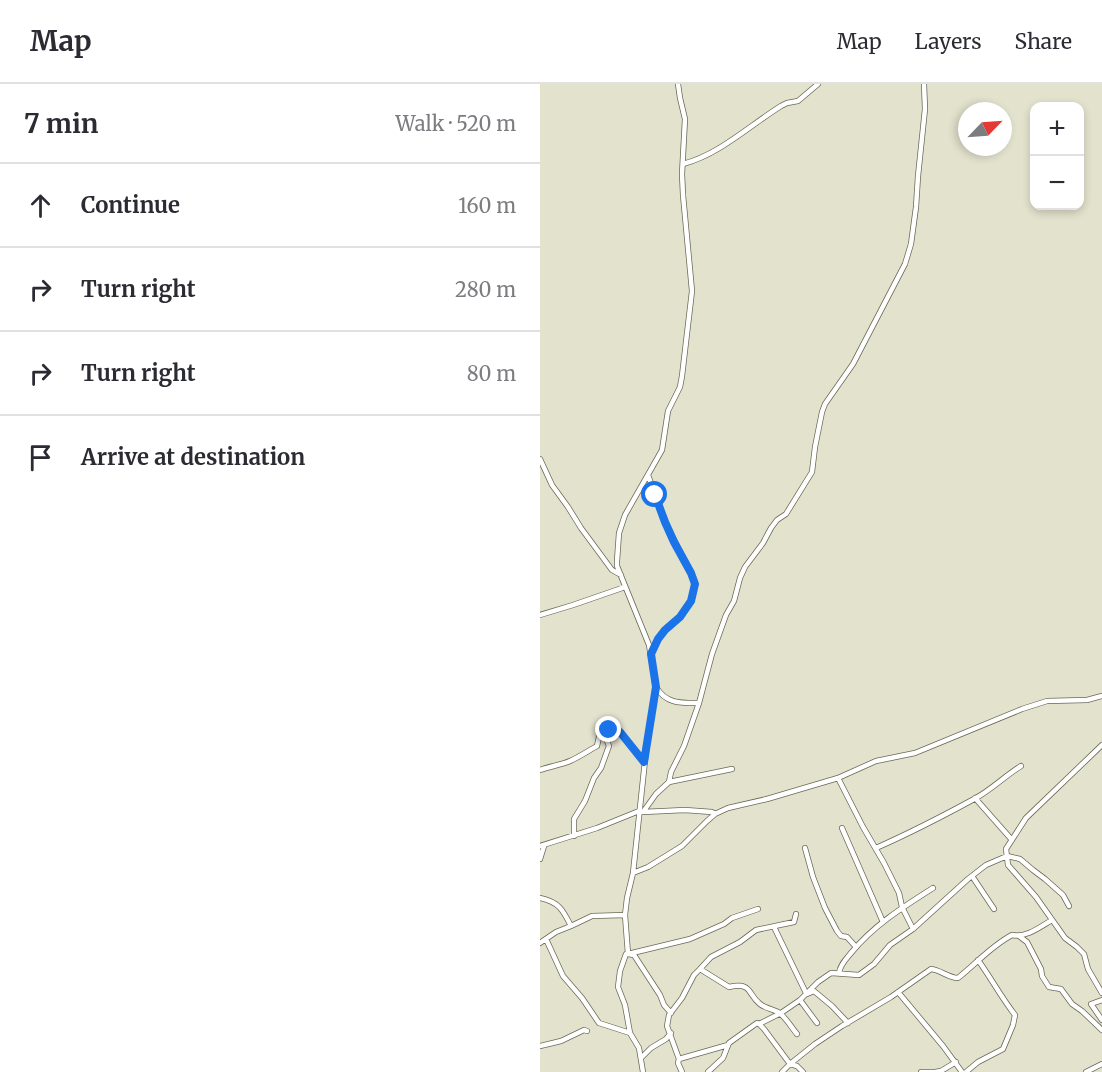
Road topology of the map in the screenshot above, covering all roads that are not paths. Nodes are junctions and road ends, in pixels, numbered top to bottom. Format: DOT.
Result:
graph roads {
  1 [pos="678,84"];
  2 [pos="818,84"];
  3 [pos="924,84"];
  4 [pos="683,164"];
  5 [pos="540,459"];
  6 [pos="648,475"];
  7 [pos="621,575"];
  8 [pos="626,587"];
  9 [pos="540,615"];
  10 [pos="651,654"];
  11 [pos="656,687"];
  12 [pos="1102,696"];
  13 [pos="699,703"];
  14 [pos="604,733"];
  15 [pos="599,737"];
  16 [pos="1102,745"];
  17 [pos="609,746"];
  18 [pos="644,762"];
  19 [pos="1021,766"];
  20 [pos="540,770"];
  21 [pos="732,770"];
  22 [pos="838,778"];
  23 [pos="669,782"];
  24 [pos="975,798"];
  25 [pos="641,812"];
  26 [pos="715,814"];
  27 [pos="842,828"];
  28 [pos="574,836"];
  29 [pos="1012,840"];
  30 [pos="542,846"];
  31 [pos="805,848"];
  32 [pos="876,848"];
  33 [pos="1007,856"];
  34 [pos="540,859"];
  35 [pos="633,873"];
  36 [pos="972,876"];
  37 [pos="933,888"];
  38 [pos="540,898"];
  39 [pos="1069,906"];
  40 [pos="902,907"];
  41 [pos="759,909"];
  42 [pos="994,909"];
  43 [pos="796,914"];
  44 [pos="625,915"];
  45 [pos="1052,920"];
  46 [pos="883,922"];
  47 [pos="571,926"];
  48 [pos="774,927"];
  49 [pos="913,929"];
  50 [pos="1019,936"];
  51 [pos="546,939"];
  52 [pos="540,944"];
  53 [pos="856,947"];
  54 [pos="628,954"];
  55 [pos="978,960"];
  56 [pos="700,969"];
  57 [pos="839,973"];
  58 [pos="898,992"];
  59 [pos="1102,993"];
  60 [pos="805,994"];
  61 [pos="800,1000"];
  62 [pos="1102,1000"];
  63 [pos="671,1013"];
  64 [pos="781,1013"];
  65 [pos="1102,1020"];
  66 [pos="817,1023"];
  67 [pos="848,1023"];
  68 [pos="759,1024"];
  69 [pos="1102,1030"];
  70 [pos="587,1031"];
  71 [pos="630,1033"];
  72 [pos="671,1034"];
  73 [pos="796,1034"];
  74 [pos="728,1045"];
  75 [pos="540,1046"];
  76 [pos="641,1058"];
  77 [pos="678,1059"];
  78 [pos="956,1062"];
  79 [pos="790,1064"];
  80 [pos="1102,1064"];
  81 [pos="643,1072"];
  82 [pos="682,1072"];
  83 [pos="708,1072"];
  84 [pos="782,1072"];
  85 [pos="803,1072"];
  86 [pos="921,1072"];
  87 [pos="934,1072"];
  88 [pos="964,1072"];
  89 [pos="1086,1072"];
  1 -- 4 [label="street"];
  2 -- 4 [label="street"];
  3 -- 13 [label="street"];
  4 -- 6 [label="street"];
  5 -- 7 [label="street"];
  6 -- 7 [label="street"];
  6 -- 10 [label="street"];
  7 -- 8 [label="street"];
  8 -- 9 [label="street"];
  8 -- 10 [label="street"];
  10 -- 11 [label="street"];
  11 -- 13 [label="street"];
  11 -- 18 [label="street"];
  12 -- 22 [label="street"];
  13 -- 23 [label="street"];
  14 -- 15 [label="street"];
  14 -- 17 [label="street"];
  14 -- 18 [label="street"];
  15 -- 17 [label="street"];
  15 -- 20 [label="street"];
  16 -- 29 [label="street"];
  17 -- 28 [label="street"];
  18 -- 25 [label="street"];
  19 -- 24 [label="street"];
  21 -- 23 [label="street"];
  22 -- 26 [label="street"];
  22 -- 32 [label="street"];
  23 -- 25 [label="street"];
  24 -- 29 [label="street"];
  24 -- 32 [label="street"];
  25 -- 26 [label="street"];
  25 -- 28 [label="street"];
  25 -- 35 [label="street"];
  26 -- 35 [label="street"];
  27 -- 46 [label="street"];
  28 -- 30 [label="street"];
  29 -- 33 [label="street"];
  30 -- 34 [label="street"];
  31 -- 53 [label="street"];
  32 -- 40 [label="street"];
  33 -- 36 [label="street"];
  33 -- 39 [label="street"];
  33 -- 45 [label="street"];
  35 -- 44 [label="street"];
  36 -- 42 [label="street"];
  36 -- 49 [label="street"];
  37 -- 40 [label="street"];
  38 -- 47 [label="street"];
  40 -- 46 [label="street"];
  40 -- 49 [label="street"];
  41 -- 54 [label="street"];
  43 -- 48 [label="street"];
  44 -- 47 [label="street"];
  44 -- 54 [label="street"];
  45 -- 50 [label="street"];
  45 -- 59 [label="street"];
  46 -- 53 [label="street"];
  47 -- 51 [label="street"];
  48 -- 56 [label="street"];
  48 -- 60 [label="street"];
  49 -- 57 [label="street"];
  50 -- 55 [label="street"];
  50 -- 69 [label="street"];
  51 -- 52 [label="street"];
  51 -- 71 [label="street"];
  53 -- 57 [label="street"];
  54 -- 63 [label="street"];
  54 -- 71 [label="street"];
  55 -- 58 [label="street"];
  55 -- 88 [label="street"];
  56 -- 63 [label="street"];
  56 -- 64 [label="street"];
  57 -- 60 [label="street"];
  58 -- 67 [label="street"];
  58 -- 78 [label="street"];
  60 -- 61 [label="street"];
  60 -- 67 [label="street"];
  61 -- 64 [label="street"];
  61 -- 66 [label="street"];
  62 -- 65 [label="street"];
  63 -- 72 [label="street"];
  64 -- 68 [label="street"];
  64 -- 73 [label="street"];
  67 -- 79 [label="street"];
  68 -- 74 [label="street"];
  68 -- 79 [label="street"];
  70 -- 75 [label="street"];
  71 -- 76 [label="street"];
  72 -- 76 [label="street"];
  72 -- 77 [label="street"];
  74 -- 77 [label="street"];
  74 -- 83 [label="street"];
  76 -- 81 [label="street"];
  77 -- 82 [label="street"];
  78 -- 87 [label="street"];
  78 -- 88 [label="street"];
  79 -- 84 [label="street"];
  79 -- 85 [label="street"];
  80 -- 89 [label="street"];
  86 -- 87 [label="street"];
}
